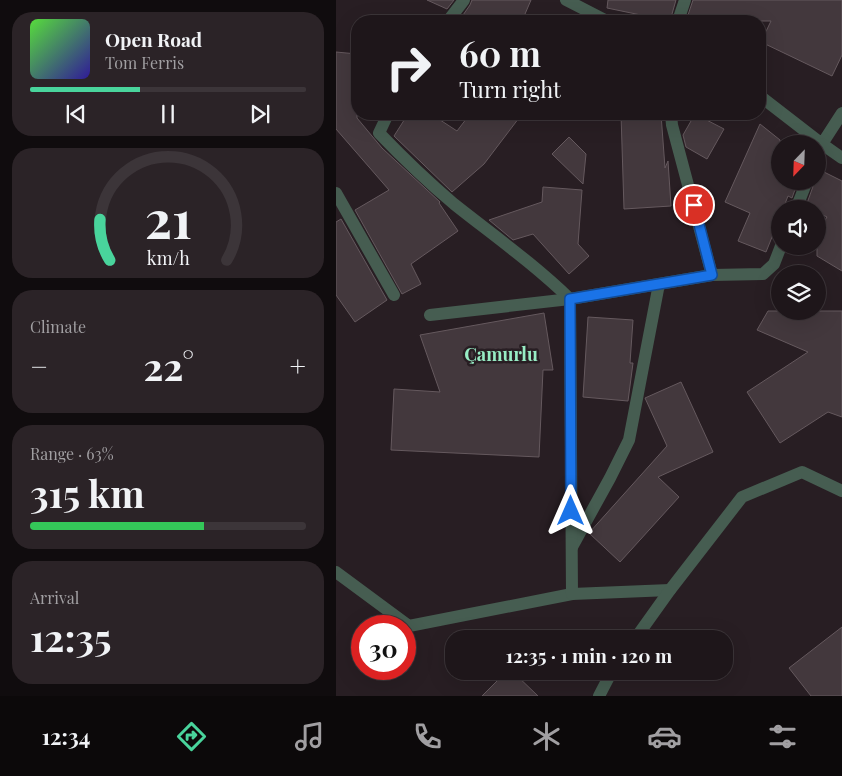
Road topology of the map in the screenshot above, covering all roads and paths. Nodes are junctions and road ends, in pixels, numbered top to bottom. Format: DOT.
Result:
graph roads {
  1 [pos="464,0"];
  2 [pos="566,0"];
  3 [pos="685,0"];
  4 [pos="453,15"];
  5 [pos="595,15"];
  6 [pos="680,15"];
  7 [pos="766,101"];
  8 [pos="842,113"];
  9 [pos="385,120"];
  10 [pos="672,120"];
  11 [pos="810,135"];
  12 [pos="826,138"];
  13 [pos="826,147"];
  14 [pos="842,158"];
  15 [pos="336,193"];
  16 [pos="778,255"];
  17 [pos="712,275"];
  18 [pos="659,284"];
  19 [pos="394,296"];
  20 [pos="570,299"];
  21 [pos="430,315"];
  22 [pos="842,491"];
  23 [pos="571,550"];
  24 [pos="336,572"];
  25 [pos="670,590"];
  26 [pos="572,594"];
  27 [pos="641,630"];
  28 [pos="607,680"];
  29 [pos="599,696"];
  1 -- 4 [label="street"];
  2 -- 5 [label="street"];
  3 -- 6 [label="street"];
  7 -- 11 [label="street"];
  8 -- 12 [label="street"];
  9 -- 20 [label="street"];
  10 -- 17 [label="street"];
  13 -- 14 [label="street"];
  15 -- 19 [label="street"];
  16 -- 17 [label="street"];
  17 -- 18 [label="street"];
  18 -- 20 [label="street"];
  18 -- 23 [label="street"];
  20 -- 21 [label="street"];
  20 -- 23 [label="street"];
  22 -- 25 [label="street"];
  23 -- 26 [label="street"];
  24 -- 26 [label="street"];
  25 -- 26 [label="street"];
  25 -- 27 [label="street"];
  28 -- 29 [label="street"];
}
